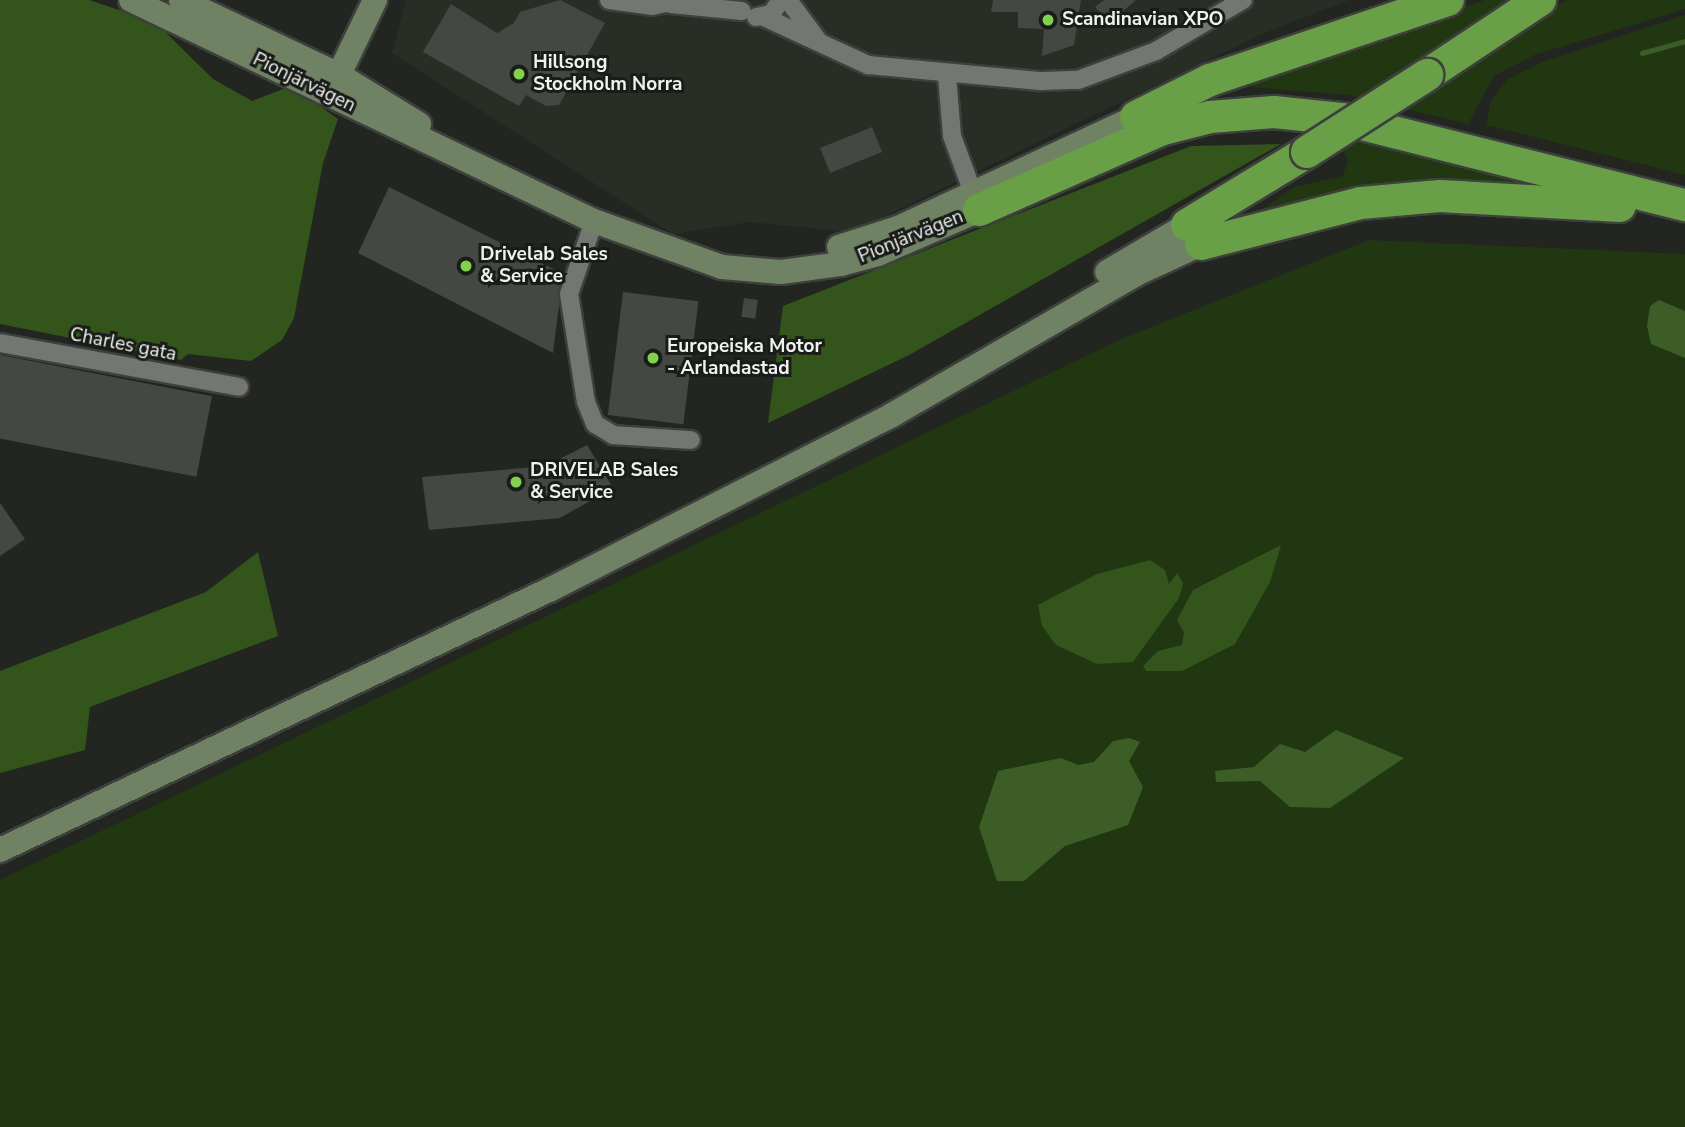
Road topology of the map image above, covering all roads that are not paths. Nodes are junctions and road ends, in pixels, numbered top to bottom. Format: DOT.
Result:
graph roads {
  1 [pos="131,0"];
  2 [pos="181,0"];
  3 [pos="375,0"];
  4 [pos="609,0"];
  5 [pos="781,0"];
  6 [pos="788,0"];
  7 [pos="1243,0"];
  8 [pos="1448,0"];
  9 [pos="1540,0"];
  10 [pos="676,2"];
  11 [pos="739,5"];
  12 [pos="764,17"];
  13 [pos="817,38"];
  14 [pos="947,76"];
  15 [pos="334,86"];
  16 [pos="1136,117"];
  17 [pos="1685,188"];
  18 [pos="976,202"];
  19 [pos="1685,205"];
  20 [pos="1685,211"];
  21 [pos="594,221"];
  22 [pos="1194,235"];
  23 [pos="0,343"];
  24 [pos="239,387"];
  25 [pos="691,440"];
  26 [pos="0,850"];
  1 -- 15 [label="main road, Pionjärvägen"];
  2 -- 15 [label="main road, Pionjärvägen"];
  3 -- 15 [label="main road"];
  4 -- 10 [label="street"];
  5 -- 12 [label="street"];
  6 -- 13 [label="street"];
  7 -- 14 [label="street"];
  8 -- 16 [label="highway"];
  9 -- 22 [label="highway, bridge"];
  10 -- 11 [label="street"];
  11 -- 12 [label="street"];
  12 -- 13 [label="street"];
  13 -- 14 [label="street"];
  14 -- 18 [label="street, Pionjärvägen"];
  15 -- 21 [label="main road, Pionjärvägen"];
  16 -- 17 [label="highway"];
  16 -- 18 [label="main road, Pionjärvägen"];
  18 -- 19 [label="highway"];
  18 -- 21 [label="main road, Pionjärvägen"];
  20 -- 22 [label="highway"];
  21 -- 25 [label="street"];
  22 -- 26 [label="main road"];
  23 -- 24 [label="street, Charles gata"];
}
